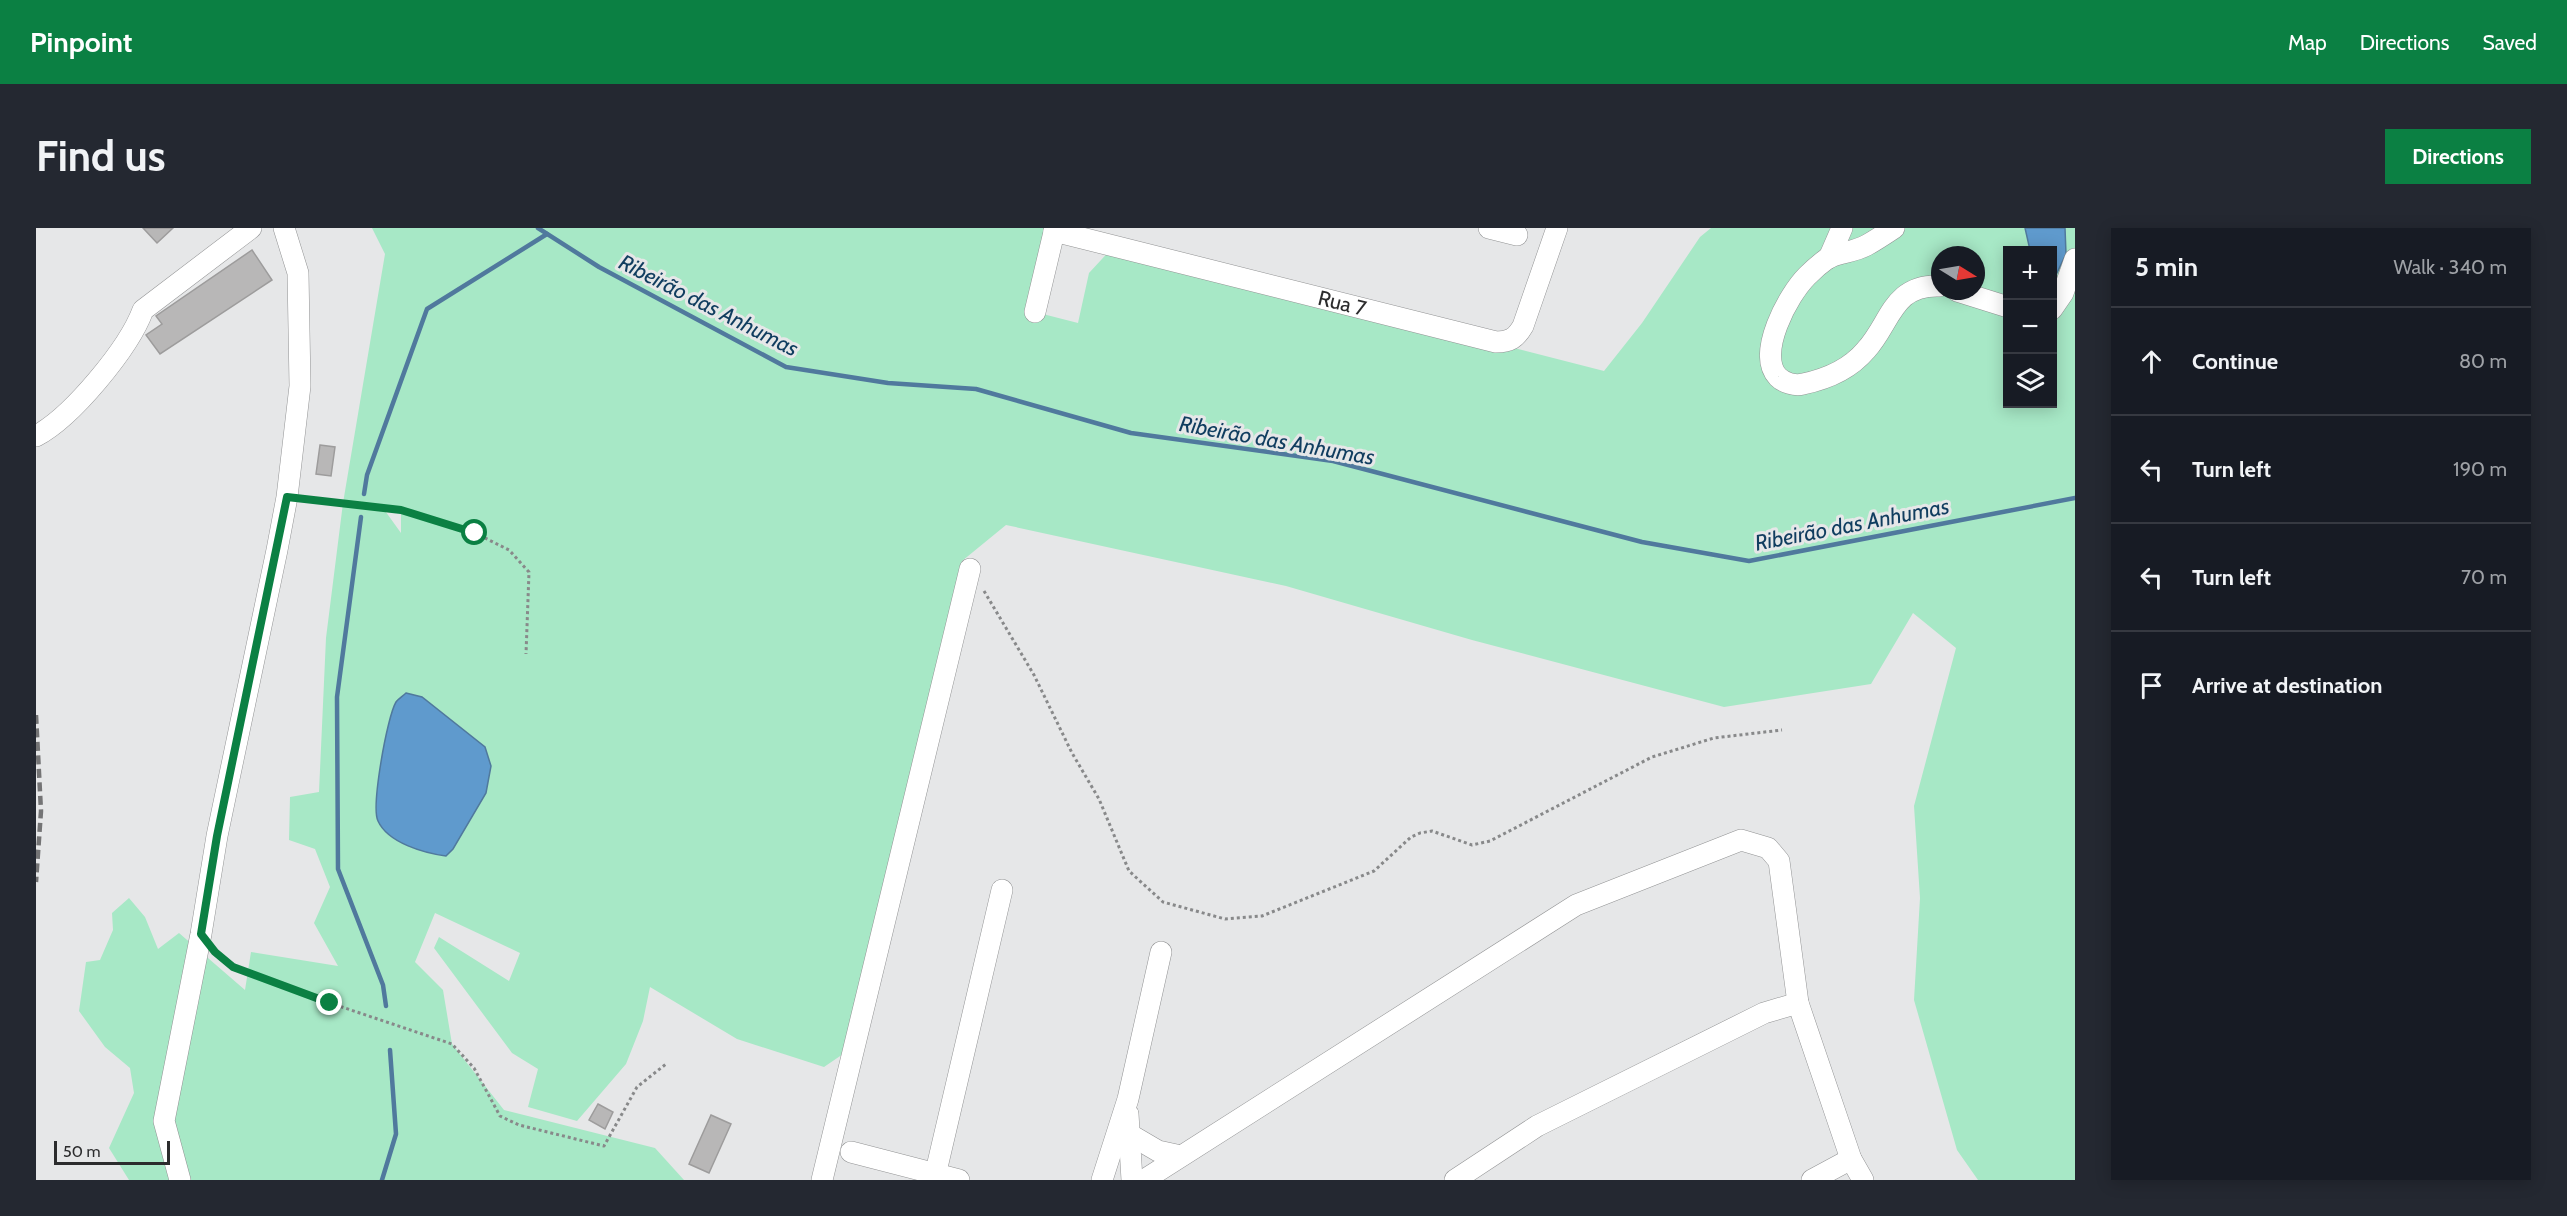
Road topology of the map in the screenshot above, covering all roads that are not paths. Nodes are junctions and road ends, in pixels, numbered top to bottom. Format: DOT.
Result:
graph roads {
  1 [pos="251,228"];
  2 [pos="284,228"];
  3 [pos="1489,228"];
  4 [pos="1557,228"];
  5 [pos="1842,228"];
  6 [pos="1894,228"];
  7 [pos="1055,230"];
  8 [pos="1517,235"];
  9 [pos="1829,258"];
  10 [pos="2075,260"];
  11 [pos="1931,287"];
  12 [pos="1985,300"];
  13 [pos="2057,302"];
  14 [pos="2003,306"];
  15 [pos="1035,312"];
  16 [pos="36,436"];
  17 [pos="970,569"];
  18 [pos="1002,890"];
  19 [pos="1161,952"];
  20 [pos="1798,1003"];
  21 [pos="1128,1099"];
  22 [pos="1129,1134"];
  23 [pos="851,1152"];
  24 [pos="1181,1156"];
  25 [pos="1851,1159"];
  26 [pos="935,1177"];
  27 [pos="180,1180"];
  28 [pos="822,1180"];
  29 [pos="959,1180"];
  30 [pos="1102,1180"];
  31 [pos="1132,1180"];
  32 [pos="1144,1180"];
  33 [pos="1455,1180"];
  34 [pos="1812,1180"];
  35 [pos="1863,1180"];
  1 -- 16 [label="street"];
  2 -- 27 [label="street"];
  3 -- 8 [label="street"];
  4 -- 7 [label="street, Rua 7"];
  5 -- 9 [label="street"];
  6 -- 9 [label="street"];
  7 -- 15 [label="street"];
  9 -- 11 [label="street"];
  10 -- 13 [label="street"];
  12 -- 14 [label="street"];
  17 -- 28 [label="street"];
  18 -- 26 [label="street"];
  19 -- 21 [label="street"];
  20 -- 24 [label="street"];
  20 -- 25 [label="street"];
  20 -- 33 [label="street"];
  21 -- 22 [label="street"];
  21 -- 30 [label="street"];
  22 -- 24 [label="street"];
  22 -- 31 [label="street"];
  23 -- 26 [label="street"];
  24 -- 32 [label="street"];
  25 -- 34 [label="street"];
  25 -- 35 [label="street"];
  26 -- 29 [label="street"];
}
